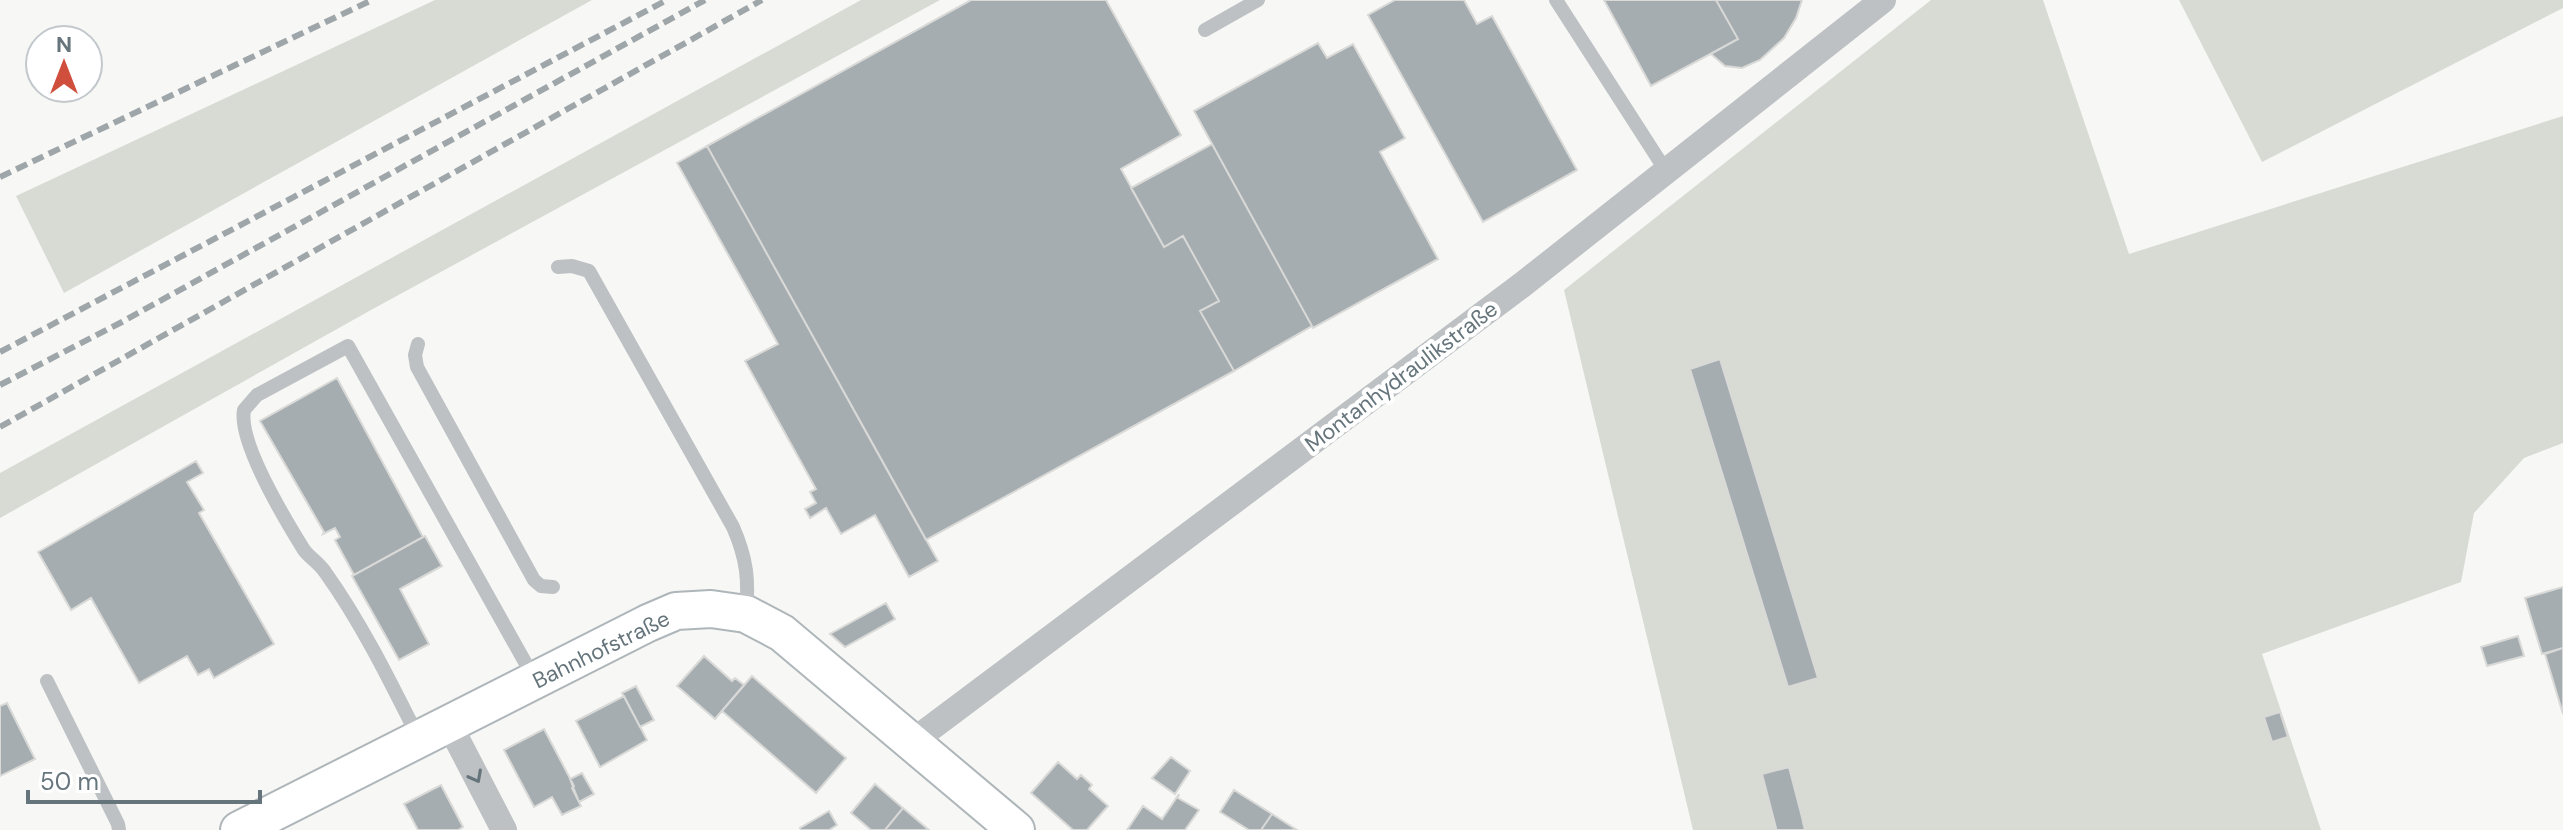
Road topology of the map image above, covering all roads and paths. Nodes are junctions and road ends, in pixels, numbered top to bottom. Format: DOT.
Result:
graph roads {
  1 [pos="1258,0"];
  2 [pos="1556,0"];
  3 [pos="1883,0"];
  4 [pos="1205,30"];
  5 [pos="1666,171"];
  6 [pos="558,267"];
  7 [pos="418,344"];
  8 [pos="553,587"];
  9 [pos="746,614"];
  10 [pos="535,680"];
  11 [pos="47,681"];
  12 [pos="434,732"];
  13 [pos="912,742"];
  14 [pos="119,830"];
  15 [pos="239,830"];
  16 [pos="504,830"];
  17 [pos="1016,830"];
  1 -- 4 [label="lane"];
  2 -- 5 [label="lane"];
  3 -- 5 [label="street, Montanhydraulikstraße"];
  5 -- 13 [label="street, Montanhydraulikstraße"];
  6 -- 9 [label="lane"];
  7 -- 8 [label="lane"];
  9 -- 10 [label="main road, Bahnhofstraße"];
  9 -- 13 [label="main road, Bahnhofstraße"];
  10 -- 12 [label="main road, Bahnhofstraße"];
  10 -- 12 [label="lane"];
  11 -- 14 [label="lane"];
  12 -- 15 [label="main road, Bahnhofstraße"];
  12 -- 16 [label="street, one-way"];
  13 -- 17 [label="main road, Bahnhofstraße"];
}
